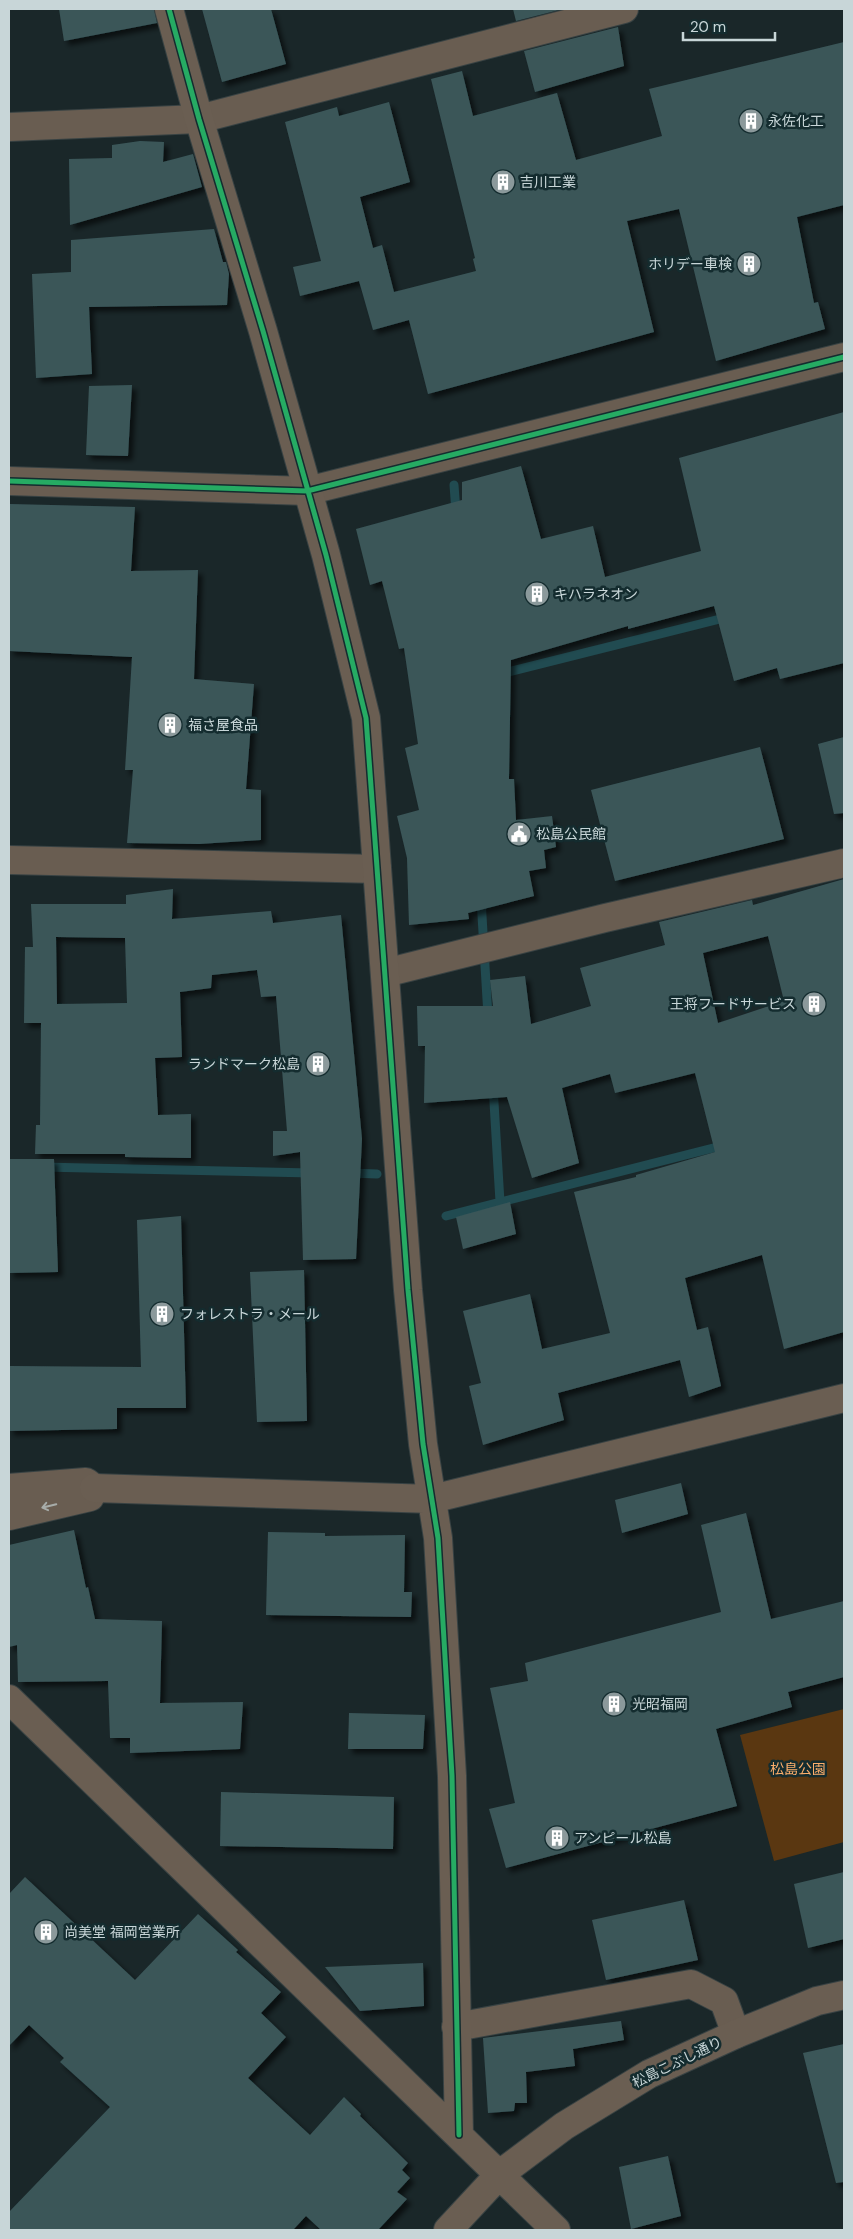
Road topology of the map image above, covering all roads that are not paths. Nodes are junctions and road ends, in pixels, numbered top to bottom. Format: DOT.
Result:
graph roads {
  1 [pos="169,9"];
  2 [pos="624,9"];
  3 [pos="199,119"];
  4 [pos="9,127"];
  5 [pos="844,357"];
  6 [pos="9,481"];
  7 [pos="307,490"];
  8 [pos="9,860"];
  9 [pos="844,863"];
  10 [pos="377,870"];
  11 [pos="385,973"];
  12 [pos="844,1398"];
  13 [pos="9,1488"];
  14 [pos="94,1488"];
  15 [pos="432,1499"];
  16 [pos="9,1516"];
  17 [pos="9,1700"];
  18 [pos="844,1994"];
  19 [pos="456,2027"];
  20 [pos="736,2034"];
  21 [pos="459,2135"];
  22 [pos="500,2174"];
  23 [pos="448,2230"];
  24 [pos="556,2230"];
  1 -- 3 [label="street"];
  2 -- 3 [label="street"];
  3 -- 4 [label="street"];
  3 -- 7 [label="street"];
  5 -- 7 [label="street"];
  6 -- 7 [label="street"];
  7 -- 10 [label="street"];
  8 -- 10 [label="street"];
  9 -- 11 [label="street"];
  10 -- 11 [label="street"];
  11 -- 15 [label="street"];
  12 -- 15 [label="street"];
  13 -- 14 [label="street"];
  14 -- 15 [label="street"];
  14 -- 16 [label="street, one-way"];
  15 -- 19 [label="street"];
  17 -- 21 [label="street"];
  18 -- 20 [label="street, 松島こぶし通り"];
  19 -- 20 [label="street"];
  19 -- 21 [label="street"];
  20 -- 22 [label="street, 松島こぶし通り"];
  21 -- 22 [label="street"];
  22 -- 23 [label="street, 松島こぶし通り"];
  22 -- 24 [label="street"];
}
